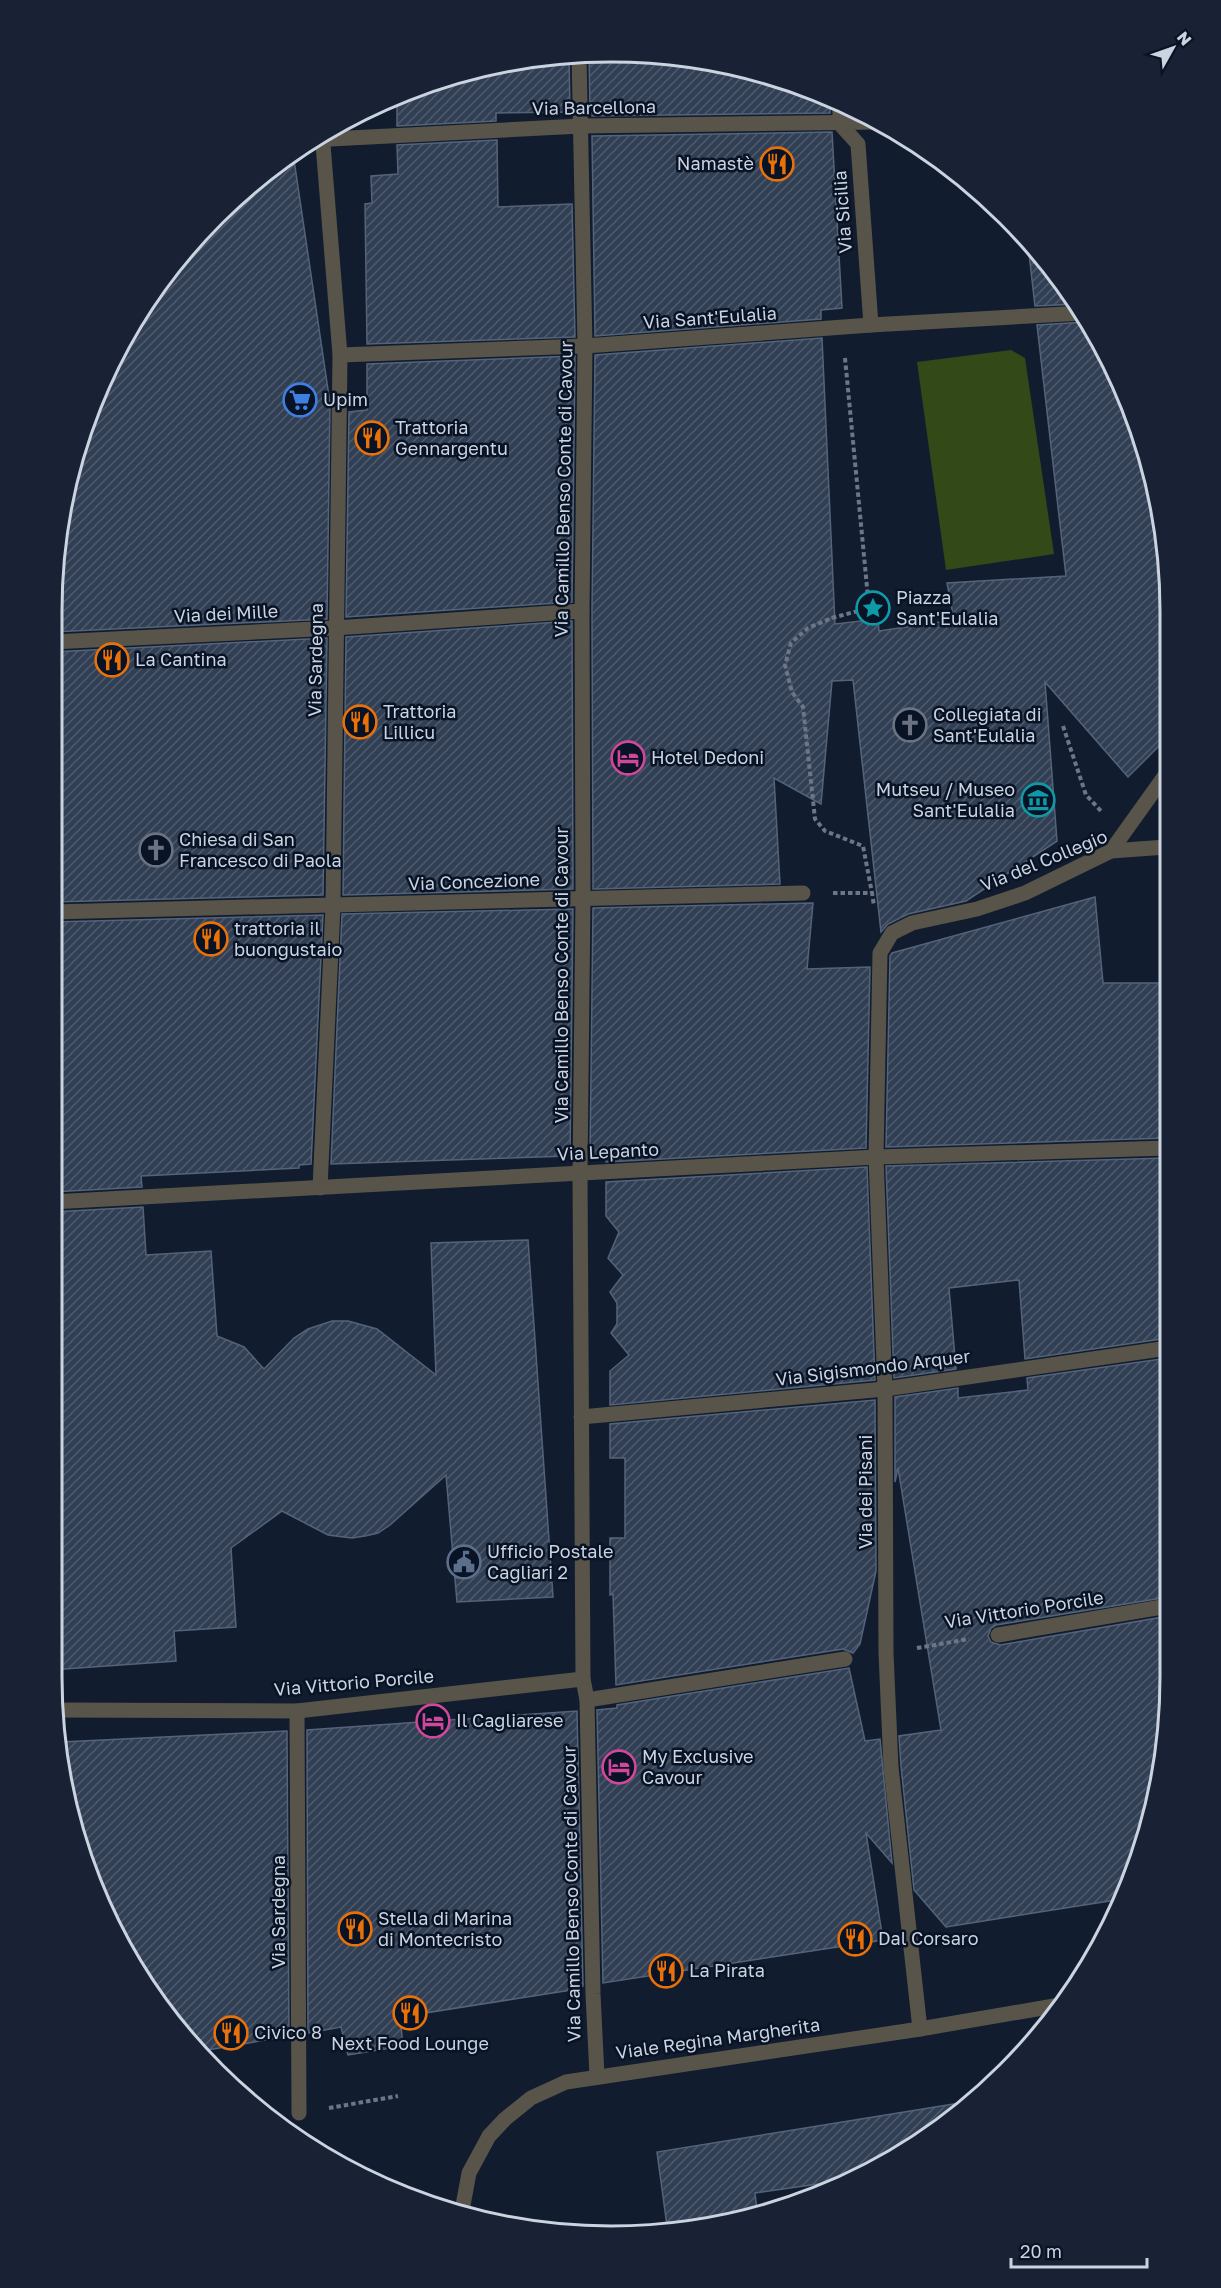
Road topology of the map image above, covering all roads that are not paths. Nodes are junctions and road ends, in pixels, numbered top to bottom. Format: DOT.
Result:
graph roads {
  1 [pos="579,63"];
  2 [pos="840,112"];
  3 [pos="862,123"];
  4 [pos="840,124"];
  5 [pos="581,126"];
  6 [pos="334,136"];
  7 [pos="319,146"];
  8 [pos="1072,314"];
  9 [pos="871,325"];
  10 [pos="585,346"];
  11 [pos="340,355"];
  12 [pos="582,611"];
  13 [pos="335,628"];
  14 [pos="62,642"];
  15 [pos="1160,782"];
  16 [pos="1160,847"];
  17 [pos="1111,851"];
  18 [pos="803,893"];
  19 [pos="584,897"];
  20 [pos="333,906"];
  21 [pos="62,912"];
  22 [pos="880,953"];
  23 [pos="1160,1148"];
  24 [pos="876,1156"];
  25 [pos="580,1173"];
  26 [pos="320,1188"];
  27 [pos="62,1201"];
  28 [pos="1160,1349"];
  29 [pos="885,1389"];
  30 [pos="581,1417"];
  31 [pos="1160,1607"];
  32 [pos="998,1635"];
  33 [pos="845,1659"];
  34 [pos="583,1680"];
  35 [pos="587,1700"];
  36 [pos="63,1710"];
  37 [pos="297,1711"];
  38 [pos="1050,2007"];
  39 [pos="920,2029"];
  40 [pos="597,2076"];
  41 [pos="299,2113"];
  42 [pos="463,2206"];
  1 -- 5 [label="street, Via Camillo Benso Conte di Cavour"];
  2 -- 4 [label="street"];
  3 -- 4 [label="street, Via Barcellona"];
  4 -- 5 [label="street, Via Barcellona"];
  4 -- 9 [label="street, Via Sicilia"];
  5 -- 6 [label="street, Via Barcellona"];
  5 -- 10 [label="street, Via Camillo Benso Conte di Cavour"];
  7 -- 11 [label="street, Via Sardegna"];
  8 -- 9 [label="street, Via Sant'Eulalia"];
  9 -- 10 [label="street, Via Sant'Eulalia"];
  10 -- 11 [label="street, Via Sant'Eulalia"];
  10 -- 12 [label="street, Via Camillo Benso Conte di Cavour"];
  11 -- 13 [label="street, Via Sardegna"];
  12 -- 13 [label="street, Via dei Mille"];
  12 -- 19 [label="street, Via Camillo Benso Conte di Cavour"];
  13 -- 14 [label="street, Via dei Mille"];
  13 -- 20 [label="street, Via Sardegna"];
  15 -- 17 [label="street"];
  16 -- 17 [label="street, Via del Collegio"];
  17 -- 22 [label="street, Via del Collegio"];
  18 -- 19 [label="street, Via Concezione"];
  19 -- 20 [label="street, Via Concezione"];
  19 -- 25 [label="street, Via Camillo Benso Conte di Cavour"];
  20 -- 21 [label="street, Via Concezione"];
  20 -- 26 [label="street, Via Sardegna"];
  22 -- 24 [label="street, Via dei Pisani"];
  23 -- 24 [label="street, Via Lepanto"];
  24 -- 25 [label="street, Via Lepanto"];
  24 -- 29 [label="street, Via dei Pisani"];
  25 -- 26 [label="street, Via Lepanto"];
  25 -- 30 [label="street, Via Camillo Benso Conte di Cavour"];
  26 -- 27 [label="street, Via Lepanto"];
  28 -- 29 [label="street, Via Sigismondo Arquer"];
  29 -- 30 [label="street, Via Sigismondo Arquer"];
  29 -- 39 [label="street, Via dei Pisani"];
  30 -- 34 [label="street, Via Camillo Benso Conte di Cavour"];
  31 -- 32 [label="street, Via Vittorio Porcile"];
  33 -- 35 [label="street"];
  34 -- 35 [label="street, Via Camillo Benso Conte di Cavour"];
  34 -- 37 [label="street, Via Vittorio Porcile"];
  35 -- 40 [label="street, Via Camillo Benso Conte di Cavour"];
  36 -- 37 [label="street, Via Vittorio Porcile"];
  37 -- 41 [label="street, Via Sardegna"];
  38 -- 39 [label="street, Viale Regina Margherita"];
  39 -- 40 [label="street, Viale Regina Margherita"];
  40 -- 42 [label="street, Viale Regina Margherita"];
}
